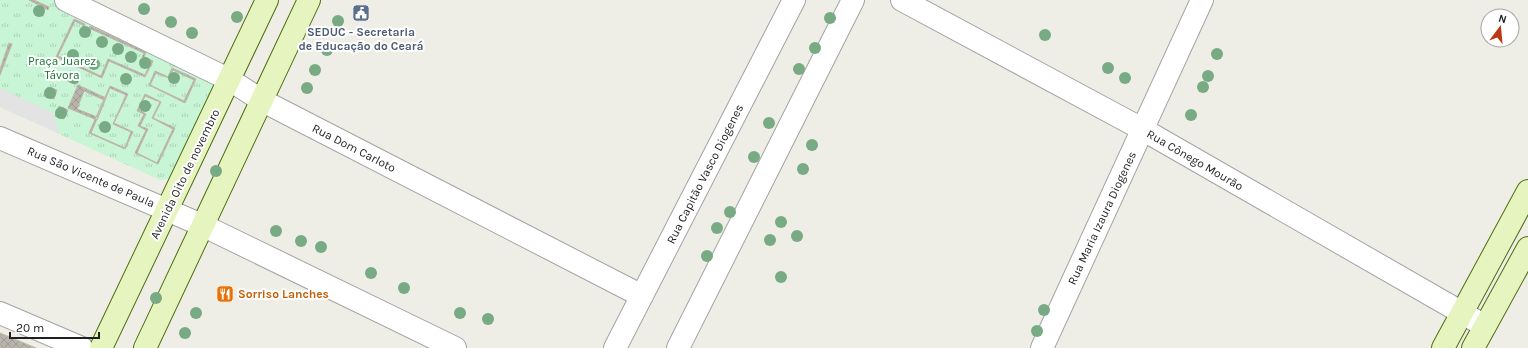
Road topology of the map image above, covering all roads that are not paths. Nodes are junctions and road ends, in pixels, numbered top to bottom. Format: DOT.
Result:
graph roads {
  1 [pos="66,0"];
  2 [pos="267,0"];
  3 [pos="309,0"];
  4 [pos="794,0"];
  5 [pos="853,0"];
  6 [pos="902,0"];
  7 [pos="1202,0"];
  8 [pos="230,80"];
  9 [pos="261,100"];
  10 [pos="1142,129"];
  11 [pos="0,138"];
  12 [pos="1528,191"];
  13 [pos="167,210"];
  14 [pos="204,226"];
  15 [pos="1528,248"];
  16 [pos="642,296"];
  17 [pos="1462,312"];
  18 [pos="0,313"];
  19 [pos="1485,326"];
  20 [pos="82,348"];
  21 [pos="101,348"];
  22 [pos="145,348"];
  23 [pos="455,348"];
  24 [pos="615,348"];
  25 [pos="678,348"];
  26 [pos="1042,348"];
  27 [pos="1442,348"];
  28 [pos="1474,348"];
  1 -- 8 [label="street, Rua Dom Carloto"];
  2 -- 8 [label="main road, Avenida Oito de novembro"];
  3 -- 9 [label="main road"];
  4 -- 16 [label="street, Rua Capitão Vasco Diogenes"];
  5 -- 25 [label="street"];
  6 -- 10 [label="street, Rua Cônego Mourão"];
  7 -- 10 [label="street, Rua Maria Izaura Diogenes"];
  8 -- 9 [label="street, Rua Dom Carloto"];
  8 -- 13 [label="main road, Avenida Oito de novembro"];
  9 -- 14 [label="main road"];
  9 -- 16 [label="street, Rua Dom Carloto"];
  10 -- 17 [label="street, Rua Cônego Mourão"];
  10 -- 26 [label="street, Rua Maria Izaura Diogenes"];
  11 -- 13 [label="street, Rua São Vicente de Paula"];
  12 -- 17 [label="main road"];
  13 -- 14 [label="street, Rua São Vicente de Paula"];
  13 -- 21 [label="main road, Avenida Oito de novembro"];
  14 -- 22 [label="main road"];
  14 -- 23 [label="street, Rua São Vicente de Paula"];
  15 -- 19 [label="main road"];
  16 -- 24 [label="street, Rua Capitão Vasco Diogenes"];
  17 -- 19 [label="street, Rua Cônego Mourão"];
  17 -- 27 [label="main road"];
  18 -- 20 [label="street"];
  19 -- 28 [label="main road"];
}
